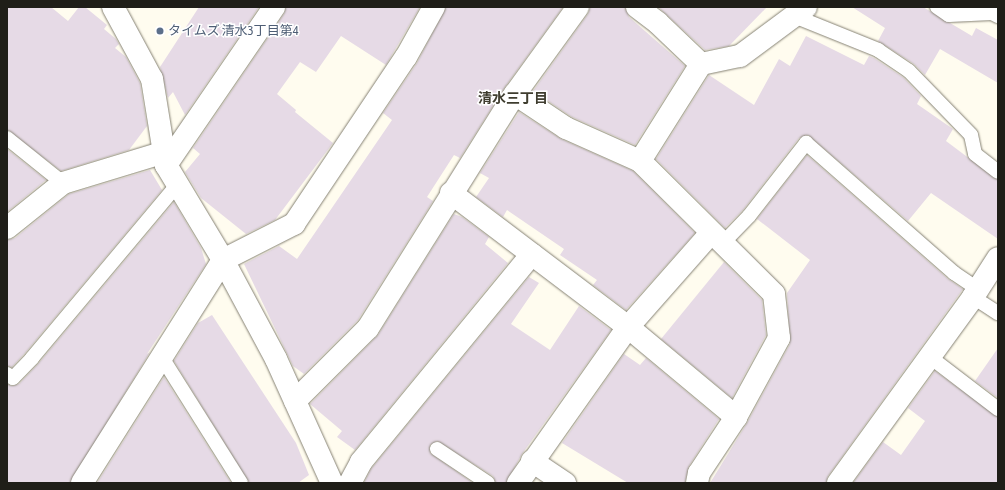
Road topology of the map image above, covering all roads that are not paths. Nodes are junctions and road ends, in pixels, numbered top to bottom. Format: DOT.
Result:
graph roads {
  1 [pos="113,7"];
  2 [pos="274,7"];
  3 [pos="434,7"];
  4 [pos="578,7"];
  5 [pos="637,7"];
  6 [pos="937,7"];
  7 [pos="800,12"];
  8 [pos="998,16"];
  9 [pos="701,64"];
  10 [pos="515,94"];
  11 [pos="7,138"];
  12 [pos="164,159"];
  13 [pos="640,161"];
  14 [pos="998,172"];
  15 [pos="64,183"];
  16 [pos="177,185"];
  17 [pos="451,193"];
  18 [pos="7,228"];
  19 [pos="716,238"];
  20 [pos="532,254"];
  21 [pos="998,258"];
  22 [pos="223,260"];
  23 [pos="976,293"];
  24 [pos="998,313"];
  25 [pos="628,327"];
  26 [pos="162,356"];
  27 [pos="930,357"];
  28 [pos="7,374"];
  29 [pos="295,401"];
  30 [pos="998,409"];
  31 [pos="736,417"];
  32 [pos="437,449"];
  33 [pos="532,461"];
  34 [pos="82,483"];
  35 [pos="241,483"];
  36 [pos="332,483"];
  37 [pos="350,483"];
  38 [pos="488,483"];
  39 [pos="518,483"];
  40 [pos="565,483"];
  41 [pos="697,483"];
  42 [pos="838,483"];
  1 -- 12 [label="street"];
  2 -- 12 [label="street"];
  3 -- 22 [label="street"];
  4 -- 10 [label="street"];
  5 -- 9 [label="street"];
  6 -- 8 [label="lane"];
  7 -- 9 [label="street"];
  7 -- 14 [label="lane"];
  9 -- 13 [label="street"];
  10 -- 13 [label="street"];
  10 -- 17 [label="street"];
  11 -- 15 [label="lane"];
  12 -- 15 [label="street"];
  12 -- 16 [label="street"];
  13 -- 19 [label="street"];
  15 -- 18 [label="street"];
  16 -- 22 [label="street"];
  16 -- 28 [label="lane"];
  17 -- 20 [label="street"];
  17 -- 29 [label="street"];
  19 -- 23 [label="lane"];
  19 -- 25 [label="street"];
  19 -- 31 [label="street"];
  20 -- 25 [label="street"];
  20 -- 37 [label="street"];
  21 -- 23 [label="street"];
  22 -- 26 [label="street"];
  22 -- 29 [label="street"];
  23 -- 24 [label="lane"];
  23 -- 27 [label="street"];
  25 -- 31 [label="street"];
  25 -- 33 [label="street"];
  26 -- 34 [label="street"];
  26 -- 35 [label="lane"];
  27 -- 30 [label="lane"];
  27 -- 42 [label="street"];
  29 -- 36 [label="street"];
  31 -- 41 [label="street"];
  32 -- 38 [label="lane"];
  33 -- 39 [label="street"];
  33 -- 40 [label="street"];
}
